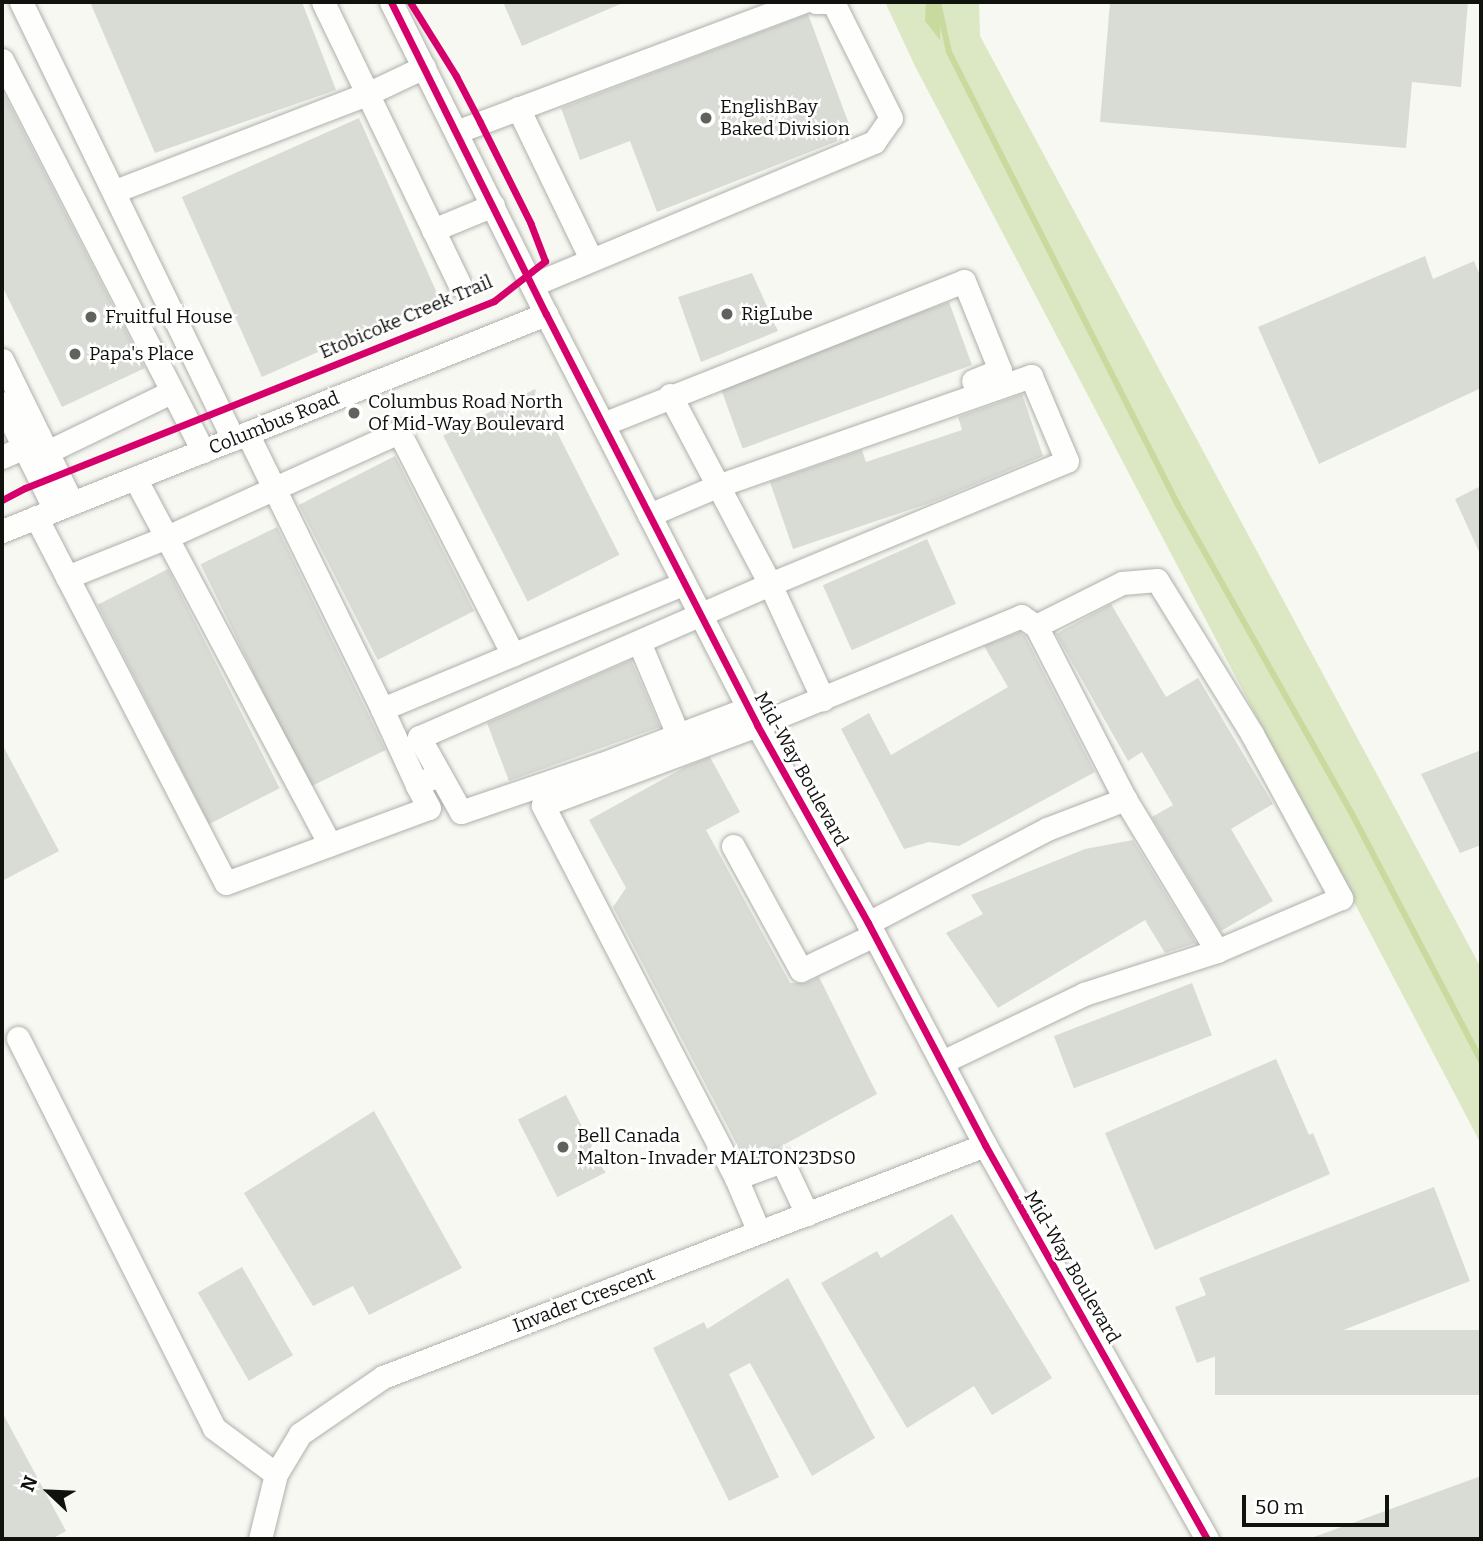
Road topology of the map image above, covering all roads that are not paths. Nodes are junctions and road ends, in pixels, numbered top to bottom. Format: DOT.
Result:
graph roads {
  1 [pos="21,2"];
  2 [pos="323,2"];
  3 [pos="391,2"];
  4 [pos="802,2"];
  5 [pos="816,2"];
  6 [pos="2,60"];
  7 [pos="424,67"];
  8 [pos="367,94"];
  9 [pos="518,108"];
  10 [pos="456,132"];
  11 [pos="115,191"];
  12 [pos="493,205"];
  13 [pos="433,230"];
  14 [pos="591,259"];
  15 [pos="532,285"];
  16 [pos="460,286"];
  17 [pos="546,314"];
  18 [pos="2,360"];
  19 [pos="171,392"];
  20 [pos="670,395"];
  21 [pos="2,403"];
  22 [pos="603,424"];
  23 [pos="240,436"];
  24 [pos="24,447"];
  25 [pos="203,451"];
  26 [pos="47,452"];
  27 [pos="2,457"];
  28 [pos="135,478"];
  29 [pos="715,482"];
  30 [pos="274,488"];
  31 [pos="54,510"];
  32 [pos="649,515"];
  33 [pos="2,531"];
  34 [pos="167,537"];
  35 [pos="67,577"];
  36 [pos="684,583"];
  37 [pos="770,584"];
  38 [pos="701,615"];
  39 [pos="1036,626"];
  40 [pos="639,642"];
  41 [pos="513,655"];
  42 [pos="823,699"];
  43 [pos="392,706"];
  44 [pos="753,717"];
  45 [pos="678,735"];
  46 [pos="419,737"];
  47 [pos="440,774"];
  48 [pos="417,785"];
  49 [pos="1125,799"];
  50 [pos="330,844"];
  51 [pos="733,846"];
  52 [pos="871,929"];
  53 [pos="1217,950"];
  54 [pos="18,1038"];
  55 [pos="942,1062"];
  56 [pos="985,1145"];
  57 [pos="736,1178"];
  58 [pos="807,1214"];
  59 [pos="759,1232"];
  60 [pos="276,1474"];
  61 [pos="260,1539"];
  62 [pos="1207,1539"];
  1 -- 11 [label="street"];
  2 -- 8 [label="street"];
  3 -- 7 [label="street, Mid-Way Boulevard"];
  4 -- 9 [label="street"];
  5 -- 14 [label="street"];
  6 -- 19 [label="street"];
  7 -- 8 [label="street"];
  7 -- 10 [label="street, Mid-Way Boulevard"];
  8 -- 11 [label="street"];
  8 -- 13 [label="street"];
  9 -- 10 [label="street"];
  9 -- 14 [label="street"];
  10 -- 12 [label="street, Mid-Way Boulevard"];
  11 -- 23 [label="street"];
  12 -- 13 [label="street"];
  12 -- 15 [label="street, Mid-Way Boulevard"];
  13 -- 16 [label="street"];
  14 -- 15 [label="street"];
  15 -- 17 [label="street, Mid-Way Boulevard"];
  17 -- 22 [label="street, Mid-Way Boulevard"];
  17 -- 23 [label="street, Columbus Road"];
  18 -- 26 [label="street"];
  19 -- 25 [label="street"];
  19 -- 26 [label="street"];
  20 -- 22 [label="street"];
  20 -- 29 [label="street"];
  20 -- 29 [label="street"];
  21 -- 24 [label="street"];
  22 -- 32 [label="street, Mid-Way Boulevard"];
  23 -- 25 [label="street, Columbus Road"];
  23 -- 30 [label="street"];
  24 -- 27 [label="street"];
  24 -- 31 [label="street"];
  25 -- 28 [label="street, Columbus Road"];
  26 -- 31 [label="street"];
  28 -- 31 [label="street, Columbus Road"];
  28 -- 34 [label="street"];
  29 -- 32 [label="street"];
  29 -- 37 [label="street"];
  29 -- 37 [label="street"];
  30 -- 34 [label="street"];
  30 -- 41 [label="street"];
  30 -- 43 [label="street"];
  31 -- 33 [label="street, Columbus Road"];
  31 -- 35 [label="street"];
  32 -- 36 [label="street, Mid-Way Boulevard"];
  34 -- 35 [label="street"];
  34 -- 50 [label="street"];
  35 -- 50 [label="street"];
  36 -- 38 [label="street, Mid-Way Boulevard"];
  36 -- 41 [label="street"];
  37 -- 38 [label="street"];
  37 -- 42 [label="street"];
  38 -- 40 [label="street"];
  38 -- 44 [label="street, Mid-Way Boulevard"];
  39 -- 42 [label="street"];
  39 -- 49 [label="street"];
  39 -- 53 [label="street"];
  40 -- 45 [label="street"];
  40 -- 46 [label="street"];
  41 -- 43 [label="street"];
  42 -- 44 [label="street"];
  43 -- 46 [label="street"];
  43 -- 48 [label="street"];
  44 -- 45 [label="street"];
  44 -- 52 [label="street, Mid-Way Boulevard"];
  44 -- 57 [label="street"];
  45 -- 47 [label="street"];
  46 -- 47 [label="street"];
  47 -- 48 [label="street"];
  48 -- 50 [label="street"];
  49 -- 52 [label="street"];
  49 -- 53 [label="street"];
  51 -- 52 [label="street"];
  52 -- 55 [label="street, Mid-Way Boulevard"];
  53 -- 55 [label="street"];
  54 -- 60 [label="street"];
  55 -- 56 [label="street, Mid-Way Boulevard"];
  56 -- 58 [label="street, Invader Crescent"];
  56 -- 62 [label="street, Mid-Way Boulevard"];
  57 -- 58 [label="street"];
  57 -- 59 [label="street"];
  58 -- 59 [label="street, Invader Crescent"];
  59 -- 60 [label="street, Invader Crescent"];
  60 -- 61 [label="street, Invader Crescent"];
}
